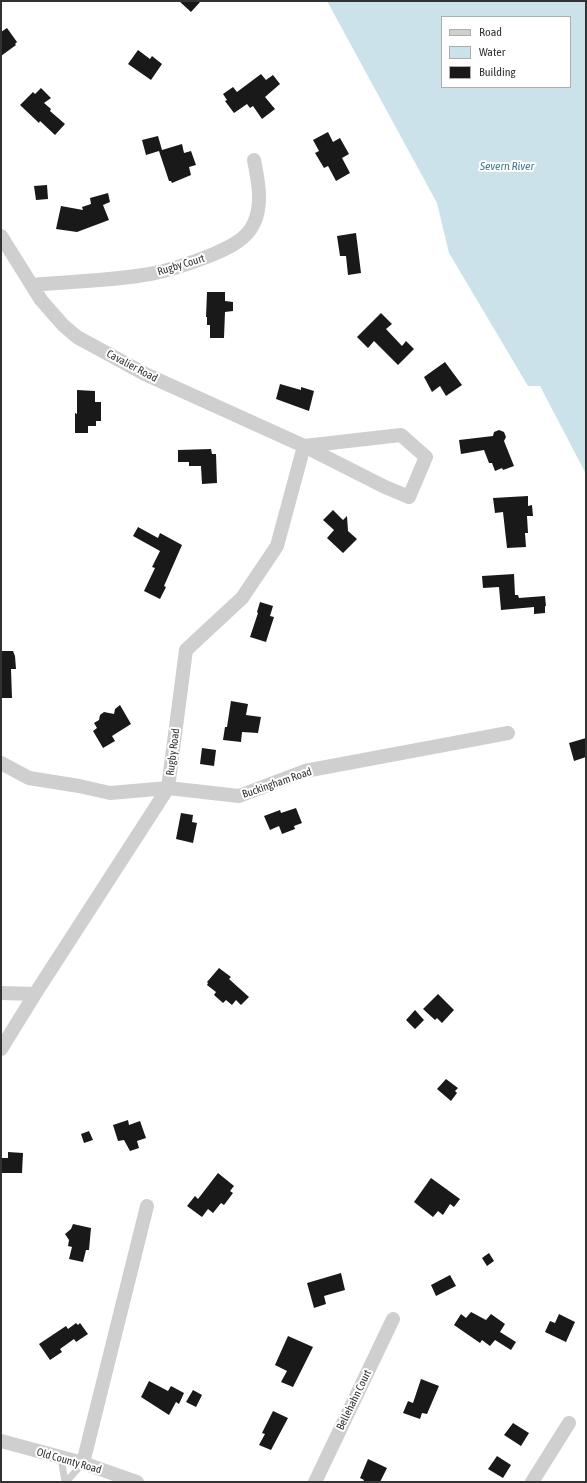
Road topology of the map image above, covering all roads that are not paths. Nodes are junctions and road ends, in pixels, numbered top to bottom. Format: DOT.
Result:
graph roads {
  1 [pos="254,160"];
  2 [pos="1,236"];
  3 [pos="32,285"];
  4 [pos="314,447"];
  5 [pos="508,733"];
  6 [pos="1,763"];
  7 [pos="168,788"];
  8 [pos="1,993"];
  9 [pos="35,994"];
  10 [pos="1,1049"];
  11 [pos="146,1206"];
  12 [pos="393,1319"];
  13 [pos="569,1424"];
  14 [pos="1,1441"];
  15 [pos="61,1458"];
  16 [pos="83,1463"];
  17 [pos="66,1482"];
  18 [pos="137,1482"];
  19 [pos="315,1482"];
  20 [pos="532,1482"];
  1 -- 3 [label="street, Rugby Court"];
  2 -- 3 [label="street, Cavalier Road"];
  3 -- 4 [label="street, Cavalier Road"];
  4 -- 4 [label="street, Cavalier Road"];
  4 -- 7 [label="street, Rugby Road"];
  5 -- 7 [label="street, Buckingham Road"];
  6 -- 7 [label="street, Buckingham Road"];
  7 -- 9 [label="street, Rugby Road"];
  8 -- 9 [label="street"];
  9 -- 10 [label="street, Rugby Road"];
  11 -- 16 [label="street"];
  12 -- 19 [label="street, Bellehahn Court"];
  13 -- 20 [label="street"];
  14 -- 15 [label="street, Old County Road"];
  15 -- 16 [label="street, Old County Road"];
  15 -- 17 [label="lane"];
  16 -- 17 [label="lane"];
  16 -- 18 [label="street, Old County Road"];
}
